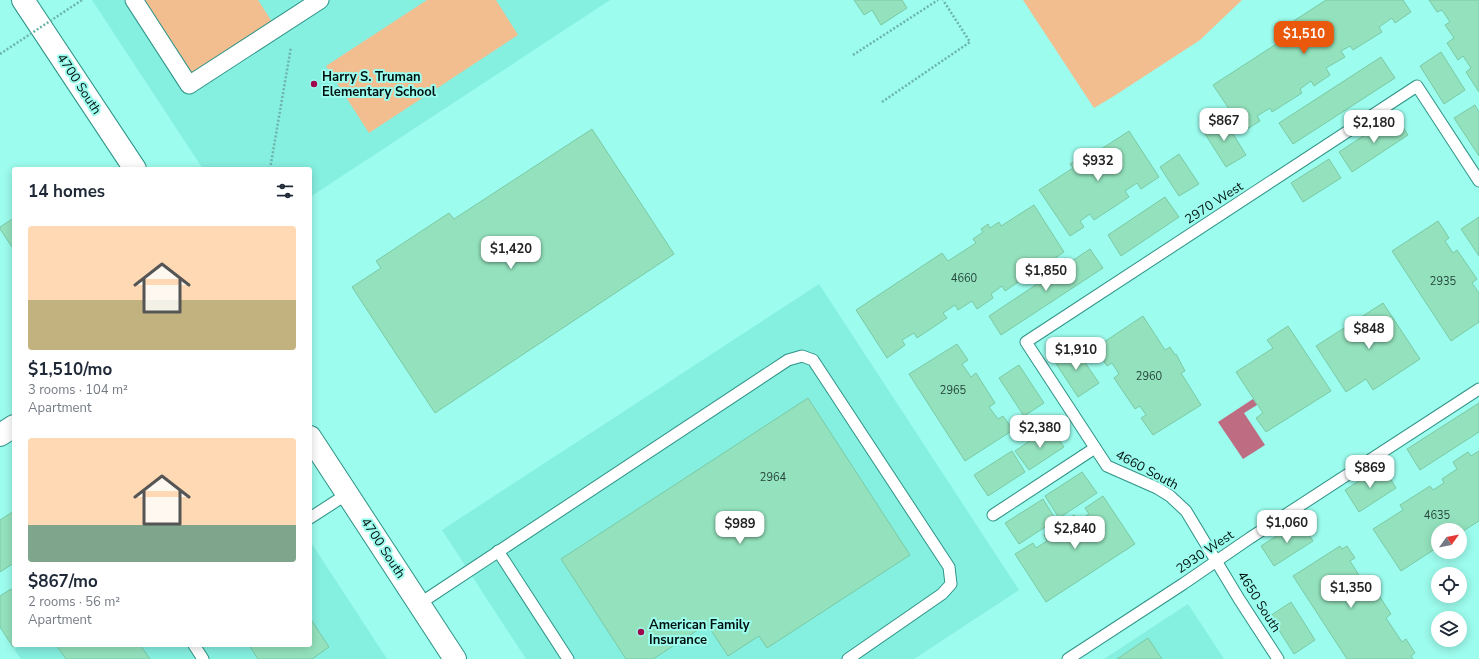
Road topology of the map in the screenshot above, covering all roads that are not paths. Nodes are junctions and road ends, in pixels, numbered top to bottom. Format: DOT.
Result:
graph roads {
  1 [pos="23,0"];
  2 [pos="134,0"];
  3 [pos="320,0"];
  4 [pos="133,167"];
  5 [pos="1479,181"];
  6 [pos="1026,342"];
  7 [pos="1479,389"];
  8 [pos="12,427"];
  9 [pos="0,436"];
  10 [pos="312,440"];
  11 [pos="1095,448"];
  12 [pos="347,494"];
  13 [pos="993,514"];
  14 [pos="312,517"];
  15 [pos="498,551"];
  16 [pos="1217,560"];
  17 [pos="419,604"];
  18 [pos="195,647"];
  19 [pos="203,659"];
  20 [pos="455,659"];
  21 [pos="568,659"];
  22 [pos="848,659"];
  23 [pos="1068,659"];
  24 [pos="1278,659"];
  1 -- 4 [label="main road, 4700 South"];
  2 -- 3 [label="street"];
  5 -- 6 [label="lane, 2970 West"];
  6 -- 11 [label="lane, 4660 South"];
  7 -- 16 [label="lane, 2930 West"];
  8 -- 9 [label="main road"];
  10 -- 12 [label="main road, 4700 South"];
  11 -- 13 [label="lane"];
  11 -- 16 [label="lane, 4660 South"];
  12 -- 14 [label="lane"];
  12 -- 17 [label="main road, 4700 South"];
  15 -- 17 [label="lane"];
  15 -- 21 [label="lane"];
  15 -- 22 [label="lane"];
  16 -- 23 [label="lane, 2930 West"];
  16 -- 24 [label="lane, 4650 South"];
  17 -- 20 [label="main road, 4700 South"];
  18 -- 19 [label="lane"];
}
